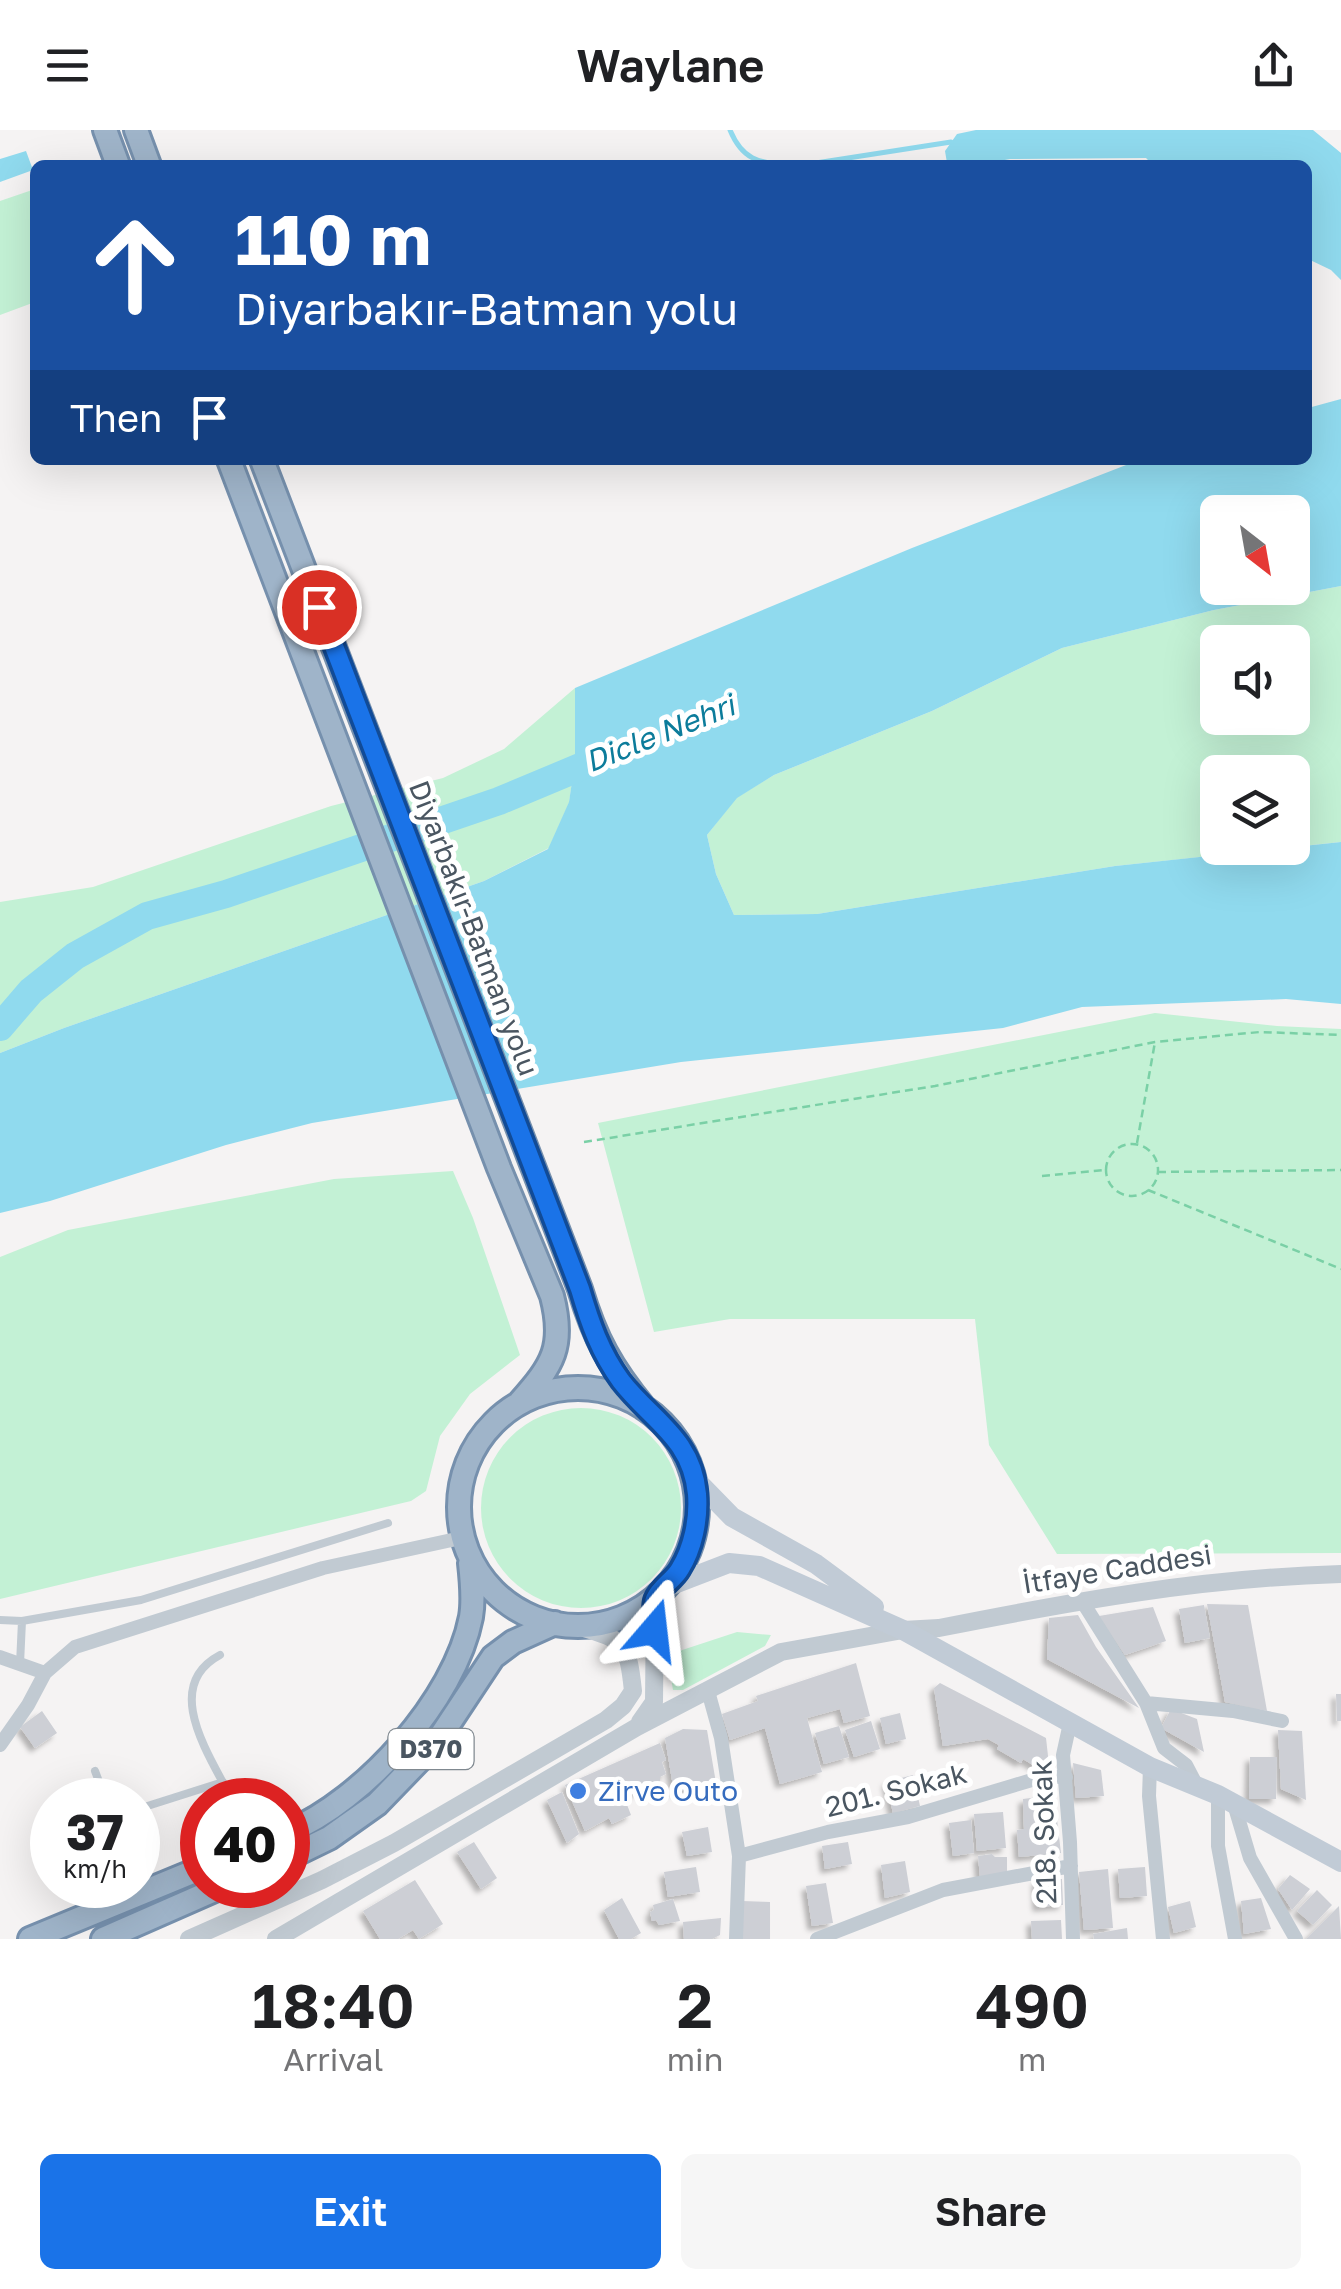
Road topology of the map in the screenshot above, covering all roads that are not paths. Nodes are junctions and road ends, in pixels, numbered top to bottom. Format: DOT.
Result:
graph roads {
  1 [pos="105,130"];
  2 [pos="136,130"];
  3 [pos="116,160"];
  4 [pos="147,160"];
  5 [pos="231,465"];
  6 [pos="264,465"];
  7 [pos="520,1402"];
  8 [pos="644,1408"];
  9 [pos="693,1477"];
  10 [pos="388,1523"];
  11 [pos="465,1547"];
  12 [pos="1341,1574"];
  13 [pos="659,1594"];
  14 [pos="1082,1601"];
  15 [pos="0,1620"];
  16 [pos="22,1620"];
  17 [pos="554,1623"];
  18 [pos="580,1627"];
  19 [pos="903,1630"];
  20 [pos="220,1655"];
  21 [pos="0,1657"];
  22 [pos="20,1664"];
  23 [pos="44,1673"];
  24 [pos="708,1691"];
  25 [pos="1146,1703"];
  26 [pos="1282,1720"];
  27 [pos="1070,1723"];
  28 [pos="637,1726"];
  29 [pos="0,1746"];
  30 [pos="1150,1767"];
  31 [pos="95,1771"];
  32 [pos="1066,1777"];
  33 [pos="98,1778"];
  34 [pos="221,1778"];
  35 [pos="1197,1786"];
  36 [pos="1226,1799"];
  37 [pos="310,1818"];
  38 [pos="310,1847"];
  39 [pos="739,1856"];
  40 [pos="1341,1862"];
  41 [pos="1071,1866"];
  42 [pos="180,1877"];
  43 [pos="180,1905"];
  44 [pos="30,1939"];
  45 [pos="103,1939"];
  46 [pos="189,1939"];
  47 [pos="276,1939"];
  48 [pos="736,1939"];
  49 [pos="818,1939"];
  50 [pos="1073,1939"];
  51 [pos="1163,1939"];
  52 [pos="1235,1939"];
  53 [pos="1296,1939"];
  1 -- 3 [label="highway"];
  2 -- 4 [label="highway"];
  5 -- 7 [label="highway"];
  6 -- 8 [label="highway, Diyarbakır-Batman yolu"];
  7 -- 8 [label="highway"];
  7 -- 11 [label="highway"];
  8 -- 9 [label="highway"];
  9 -- 13 [label="highway"];
  9 -- 19 [label="main road"];
  10 -- 16 [label="lane"];
  11 -- 17 [label="highway"];
  11 -- 23 [label="street"];
  11 -- 37 [label="highway, D370"];
  12 -- 14 [label="street, İtfaye Caddesi"];
  13 -- 18 [label="highway"];
  13 -- 19 [label="main road"];
  13 -- 28 [label="street"];
  14 -- 19 [label="street, İtfaye Caddesi"];
  14 -- 25 [label="street"];
  15 -- 16 [label="lane"];
  16 -- 22 [label="lane"];
  17 -- 18 [label="highway"];
  17 -- 38 [label="highway, D370"];
  18 -- 46 [label="street"];
  19 -- 24 [label="street, İtfaye Caddesi"];
  19 -- 27 [label="main road"];
  20 -- 34 [label="lane"];
  21 -- 22 [label="street"];
  22 -- 23 [label="street"];
  23 -- 29 [label="street"];
  24 -- 28 [label="street, İtfaye Caddesi"];
  24 -- 39 [label="street"];
  25 -- 26 [label="street"];
  25 -- 35 [label="street"];
  27 -- 30 [label="main road"];
  27 -- 32 [label="street, 218. Sokak"];
  28 -- 47 [label="street, İtfaye Caddesi"];
  30 -- 35 [label="main road"];
  30 -- 51 [label="street"];
  31 -- 33 [label="lane"];
  32 -- 39 [label="street, 201. Sokak"];
  32 -- 41 [label="street, 218. Sokak"];
  35 -- 36 [label="main road"];
  36 -- 40 [label="main road"];
  36 -- 52 [label="street"];
  36 -- 53 [label="street"];
  39 -- 48 [label="street"];
  41 -- 49 [label="street"];
  41 -- 50 [label="street, 218. Sokak"];
  42 -- 44 [label="highway"];
  43 -- 45 [label="highway"];
}
